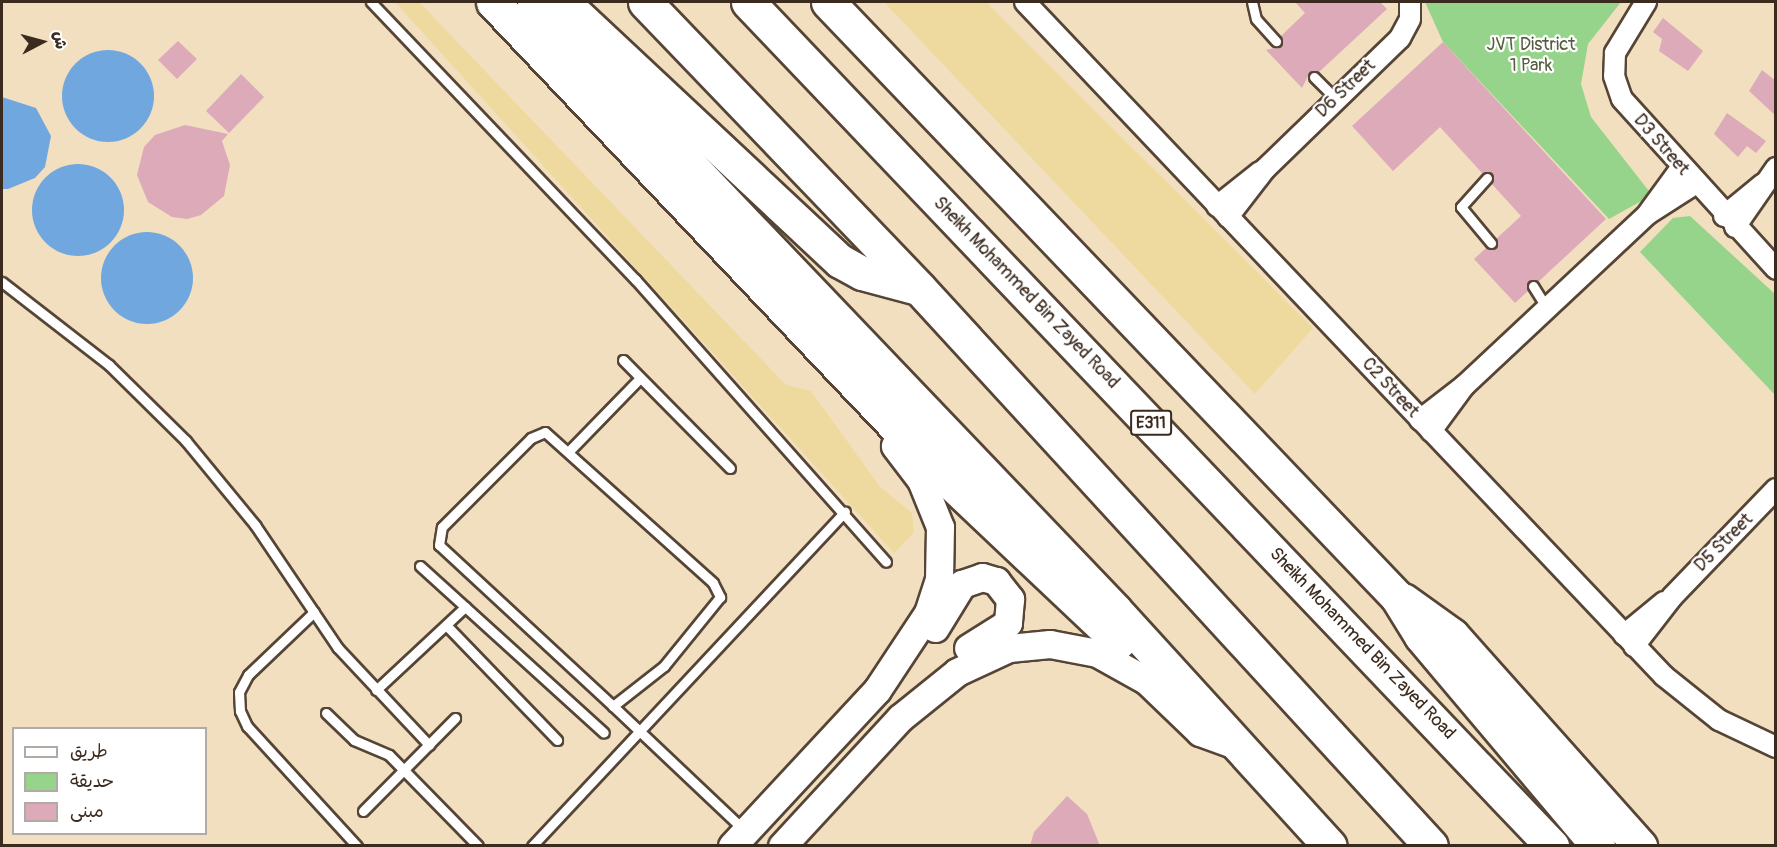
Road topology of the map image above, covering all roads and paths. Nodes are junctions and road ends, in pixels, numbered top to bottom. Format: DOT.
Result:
graph roads {
  1 [pos="371,2"];
  2 [pos="493,2"];
  3 [pos="534,2"];
  4 [pos="563,2"];
  5 [pos="645,2"];
  6 [pos="748,2"];
  7 [pos="828,2"];
  8 [pos="1025,2"];
  9 [pos="1252,2"];
  10 [pos="1410,2"];
  11 [pos="1646,2"];
  12 [pos="1276,40"];
  13 [pos="1314,78"];
  14 [pos="1335,99"];
  15 [pos="1681,168"];
  16 [pos="1770,175"];
  17 [pos="1487,178"];
  18 [pos="1695,184"];
  19 [pos="1223,212"];
  20 [pos="1648,214"];
  21 [pos="1730,221"];
  22 [pos="1491,243"];
  23 [pos="1776,269"];
  24 [pos="2,282"];
  25 [pos="1533,286"];
  26 [pos="919,288"];
  27 [pos="1545,305"];
  28 [pos="623,360"];
  29 [pos="842,370"];
  30 [pos="640,378"];
  31 [pos="1425,426"];
  32 [pos="570,450"];
  33 [pos="730,468"];
  34 [pos="1776,489"];
  35 [pos="845,512"];
  36 [pos="886,562"];
  37 [pos="420,566"];
  38 [pos="1397,597"];
  39 [pos="465,607"];
  40 [pos="314,612"];
  41 [pos="446,625"];
  42 [pos="1629,641"];
  43 [pos="376,690"];
  44 [pos="877,690"];
  45 [pos="613,706"];
  46 [pos="1205,711"];
  47 [pos="326,713"];
  48 [pos="455,718"];
  49 [pos="900,718"];
  50 [pos="640,730"];
  51 [pos="604,733"];
  52 [pos="557,740"];
  53 [pos="429,745"];
  54 [pos="1236,745"];
  55 [pos="1776,747"];
  56 [pos="404,770"];
  57 [pos="1604,806"];
  58 [pos="363,811"];
  59 [pos="739,838"];
  60 [pos="357,846"];
  61 [pos="478,846"];
  62 [pos="532,846"];
  63 [pos="782,846"];
  64 [pos="1330,846"];
  65 [pos="1431,846"];
  66 [pos="1552,846"];
  67 [pos="1598,846"];
  68 [pos="1640,846"];
  69 [pos="1649,846"];
  1 -- 35 [label="lane"];
  2 -- 29 [label="highway"];
  3 -- 46 [label="highway"];
  4 -- 26 [label="highway"];
  5 -- 26 [label="highway"];
  6 -- 66 [label="highway, Sheikh Mohammed Bin Zayed Road / E311"];
  7 -- 38 [label="highway"];
  8 -- 19 [label="street, C2 Street"];
  9 -- 12 [label="lane"];
  10 -- 14 [label="street, D6 Street"];
  11 -- 15 [label="street, D3 Street"];
  13 -- 14 [label="lane"];
  14 -- 19 [label="street, D6 Street"];
  15 -- 18 [label="street, D3 Street"];
  15 -- 20 [label="street"];
  16 -- 21 [label="street"];
  17 -- 22 [label="lane"];
  18 -- 20 [label="street"];
  18 -- 21 [label="street, D3 Street"];
  19 -- 31 [label="street, C2 Street"];
  20 -- 27 [label="street"];
  21 -- 23 [label="street, D3 Street"];
  24 -- 40 [label="lane"];
  25 -- 27 [label="lane"];
  26 -- 65 [label="highway"];
  27 -- 31 [label="street"];
  28 -- 30 [label="lane"];
  29 -- 44 [label="street"];
  29 -- 46 [label="highway"];
  30 -- 32 [label="lane"];
  30 -- 33 [label="lane"];
  31 -- 42 [label="street, C2 Street"];
  32 -- 45 [label="lane"];
  32 -- 45 [label="lane"];
  34 -- 42 [label="street, D5 Street"];
  35 -- 36 [label="lane"];
  35 -- 50 [label="lane"];
  37 -- 39 [label="lane"];
  38 -- 57 [label="highway"];
  38 -- 67 [label="highway"];
  39 -- 41 [label="lane"];
  39 -- 51 [label="lane"];
  40 -- 43 [label="lane"];
  40 -- 60 [label="lane"];
  41 -- 43 [label="lane"];
  41 -- 52 [label="lane"];
  42 -- 55 [label="street, C2 Street"];
  43 -- 53 [label="lane"];
  44 -- 49 [label="street"];
  44 -- 59 [label="street"];
  45 -- 50 [label="lane"];
  46 -- 54 [label="highway"];
  47 -- 56 [label="lane"];
  48 -- 53 [label="lane"];
  49 -- 54 [label="street"];
  49 -- 63 [label="street"];
  50 -- 59 [label="lane"];
  50 -- 62 [label="lane"];
  53 -- 56 [label="lane"];
  54 -- 64 [label="highway"];
  56 -- 58 [label="lane"];
  56 -- 61 [label="lane"];
  57 -- 68 [label="highway"];
  57 -- 69 [label="highway"];
}
